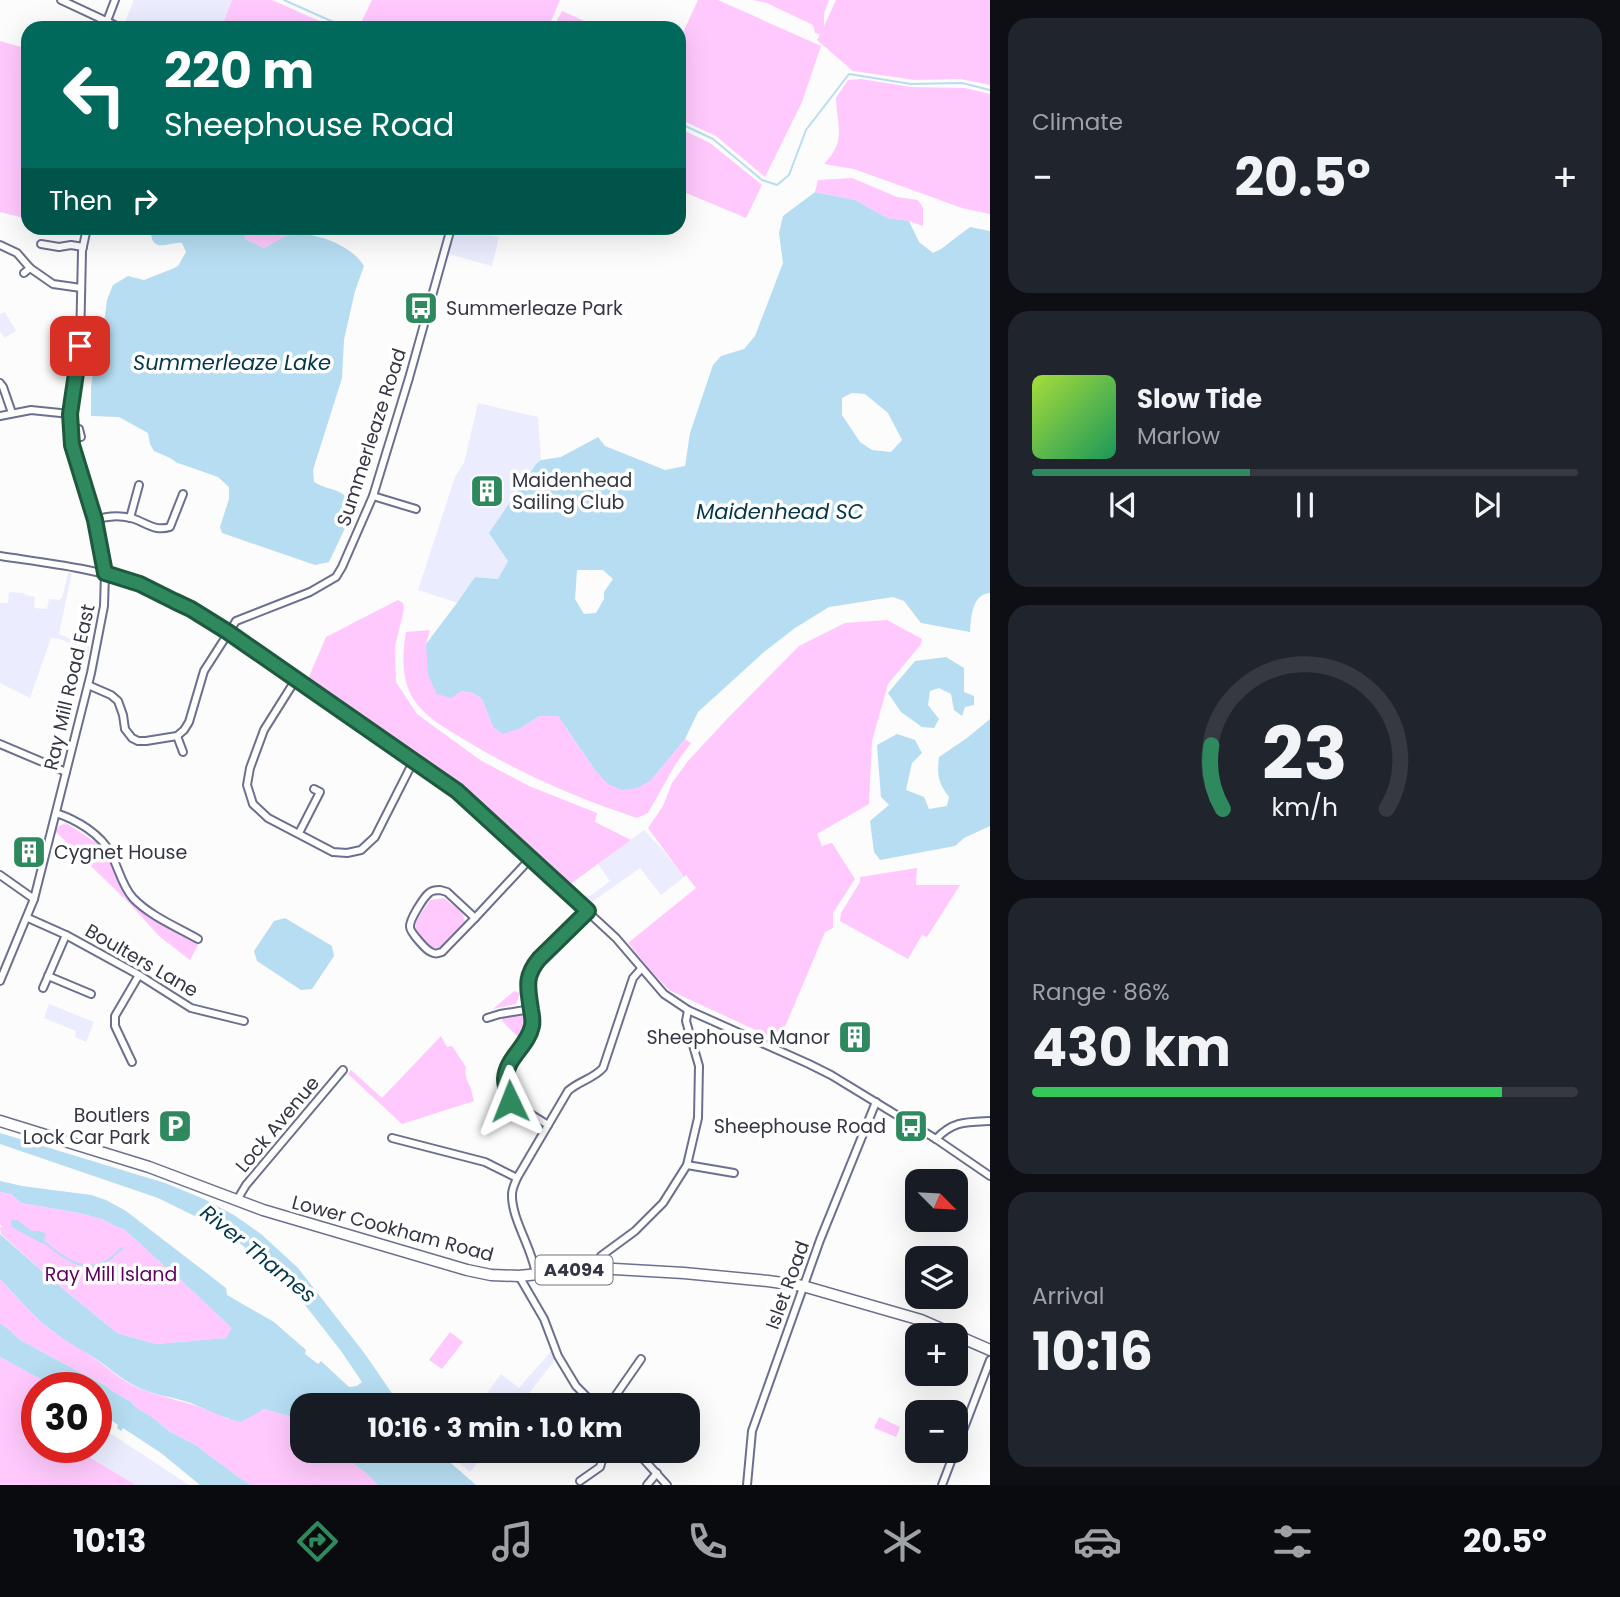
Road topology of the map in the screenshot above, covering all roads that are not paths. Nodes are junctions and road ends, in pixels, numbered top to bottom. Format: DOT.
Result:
graph roads {
  1 [pos="61,0"];
  2 [pos="115,0"];
  3 [pos="107,21"];
  4 [pos="86,235"];
  5 [pos="449,235"];
  6 [pos="41,244"];
  7 [pos="0,245"];
  8 [pos="83,247"];
  9 [pos="81,288"];
  10 [pos="0,383"];
  11 [pos="12,413"];
  12 [pos="70,414"];
  13 [pos="0,416"];
  14 [pos="70,427"];
  15 [pos="81,437"];
  16 [pos="139,485"];
  17 [pos="183,494"];
  18 [pos="373,496"];
  19 [pos="415,509"];
  20 [pos="130,518"];
  21 [pos="95,520"];
  22 [pos="0,556"];
  23 [pos="105,573"];
  24 [pos="228,632"];
  25 [pos="296,679"];
  26 [pos="88,685"];
  27 [pos="177,736"];
  28 [pos="0,744"];
  29 [pos="183,752"];
  30 [pos="413,762"];
  31 [pos="66,772"];
  32 [pos="319,789"];
  33 [pos="56,813"];
  34 [pos="299,833"];
  35 [pos="530,859"];
  36 [pos="0,875"];
  37 [pos="34,899"];
  38 [pos="588,911"];
  39 [pos="27,918"];
  40 [pos="475,918"];
  41 [pos="193,925"];
  42 [pos="188,934"];
  43 [pos="66,935"];
  44 [pos="198,939"];
  45 [pos="641,969"];
  46 [pos="139,975"];
  47 [pos="48,976"];
  48 [pos="0,981"];
  49 [pos="43,988"];
  50 [pos="91,994"];
  51 [pos="531,1009"];
  52 [pos="688,1010"];
  53 [pos="487,1018"];
  54 [pos="244,1021"];
  55 [pos="132,1062"];
  56 [pos="343,1070"];
  57 [pos="876,1102"];
  58 [pos="0,1121"];
  59 [pos="990,1121"];
  60 [pos="548,1125"];
  61 [pos="392,1138"];
  62 [pos="936,1139"];
  63 [pos="687,1165"];
  64 [pos="734,1172"];
  65 [pos="990,1176"];
  66 [pos="517,1178"];
  67 [pos="237,1200"];
  68 [pos="597,1268"];
  69 [pos="536,1275"];
  70 [pos="519,1276"];
  71 [pos="803,1286"];
  72 [pos="990,1350"];
  73 [pos="641,1359"];
  74 [pos="990,1360"];
  75 [pos="583,1393"];
  76 [pos="616,1393"];
  77 [pos="968,1417"];
  78 [pos="601,1463"];
  79 [pos="647,1463"];
  80 [pos="950,1463"];
  81 [pos="657,1473"];
  82 [pos="580,1481"];
  83 [pos="647,1485"];
  84 [pos="667,1485"];
  85 [pos="747,1485"];
  86 [pos="942,1485"];
  1 -- 3 [label="street"];
  2 -- 3 [label="street"];
  4 -- 8 [label="street, Ray Mill Road East"];
  5 -- 18 [label="street, Summerleaze Road"];
  6 -- 8 [label="street"];
  7 -- 9 [label="street"];
  8 -- 9 [label="street, Ray Mill Road East"];
  9 -- 12 [label="street, Ray Mill Road East"];
  10 -- 11 [label="street"];
  11 -- 12 [label="street"];
  11 -- 13 [label="street"];
  12 -- 14 [label="street, Ray Mill Road East"];
  14 -- 15 [label="street"];
  14 -- 21 [label="street, Ray Mill Road East"];
  16 -- 20 [label="street"];
  17 -- 20 [label="street"];
  18 -- 19 [label="street"];
  18 -- 24 [label="street, Summerleaze Road"];
  20 -- 21 [label="street"];
  21 -- 23 [label="street, Ray Mill Road East"];
  22 -- 23 [label="street"];
  23 -- 24 [label="street"];
  23 -- 26 [label="street, Ray Mill Road East"];
  24 -- 25 [label="street"];
  24 -- 27 [label="street"];
  25 -- 30 [label="street"];
  25 -- 34 [label="street"];
  26 -- 27 [label="street"];
  26 -- 31 [label="street, Ray Mill Road East"];
  27 -- 29 [label="street"];
  28 -- 31 [label="street"];
  30 -- 34 [label="street"];
  30 -- 35 [label="street"];
  31 -- 33 [label="street, Ray Mill Road East"];
  32 -- 34 [label="street"];
  33 -- 37 [label="street, Ray Mill Road East"];
  33 -- 42 [label="street"];
  35 -- 38 [label="street"];
  35 -- 40 [label="street"];
  36 -- 37 [label="street"];
  37 -- 39 [label="street, Ray Mill Road East"];
  38 -- 45 [label="street"];
  38 -- 51 [label="street"];
  39 -- 43 [label="street, Boulters Lane"];
  39 -- 48 [label="street, Ray Mill Road East"];
  40 -- 40 [label="street"];
  41 -- 42 [label="street"];
  42 -- 44 [label="street"];
  43 -- 46 [label="street, Boulters Lane"];
  43 -- 47 [label="street"];
  45 -- 52 [label="street"];
  45 -- 60 [label="street"];
  46 -- 54 [label="street, Boulters Lane"];
  46 -- 55 [label="street"];
  47 -- 49 [label="street"];
  47 -- 50 [label="street"];
  51 -- 53 [label="street"];
  51 -- 60 [label="street"];
  52 -- 57 [label="street"];
  52 -- 63 [label="street"];
  56 -- 67 [label="street, Lock Avenue"];
  57 -- 62 [label="street"];
  57 -- 71 [label="street, Islet Road"];
  58 -- 67 [label="main road, Lower Cookham Road / A4094"];
  59 -- 62 [label="street"];
  60 -- 66 [label="street"];
  61 -- 66 [label="street"];
  62 -- 65 [label="street"];
  63 -- 64 [label="street"];
  63 -- 68 [label="street"];
  66 -- 69 [label="street"];
  67 -- 70 [label="main road, Lower Cookham Road / A4094"];
  68 -- 69 [label="main road, Lower Cookham Road / A4094"];
  68 -- 71 [label="main road, Lower Cookham Road / A4094"];
  69 -- 70 [label="main road, Lower Cookham Road / A4094"];
  70 -- 75 [label="street"];
  71 -- 72 [label="main road, Lower Cookham Road / A4094"];
  71 -- 85 [label="street, Islet Road"];
  73 -- 76 [label="street"];
  74 -- 77 [label="street"];
  78 -- 82 [label="street"];
  79 -- 81 [label="street"];
  80 -- 86 [label="street"];
  81 -- 83 [label="street"];
  81 -- 84 [label="street"];
}
